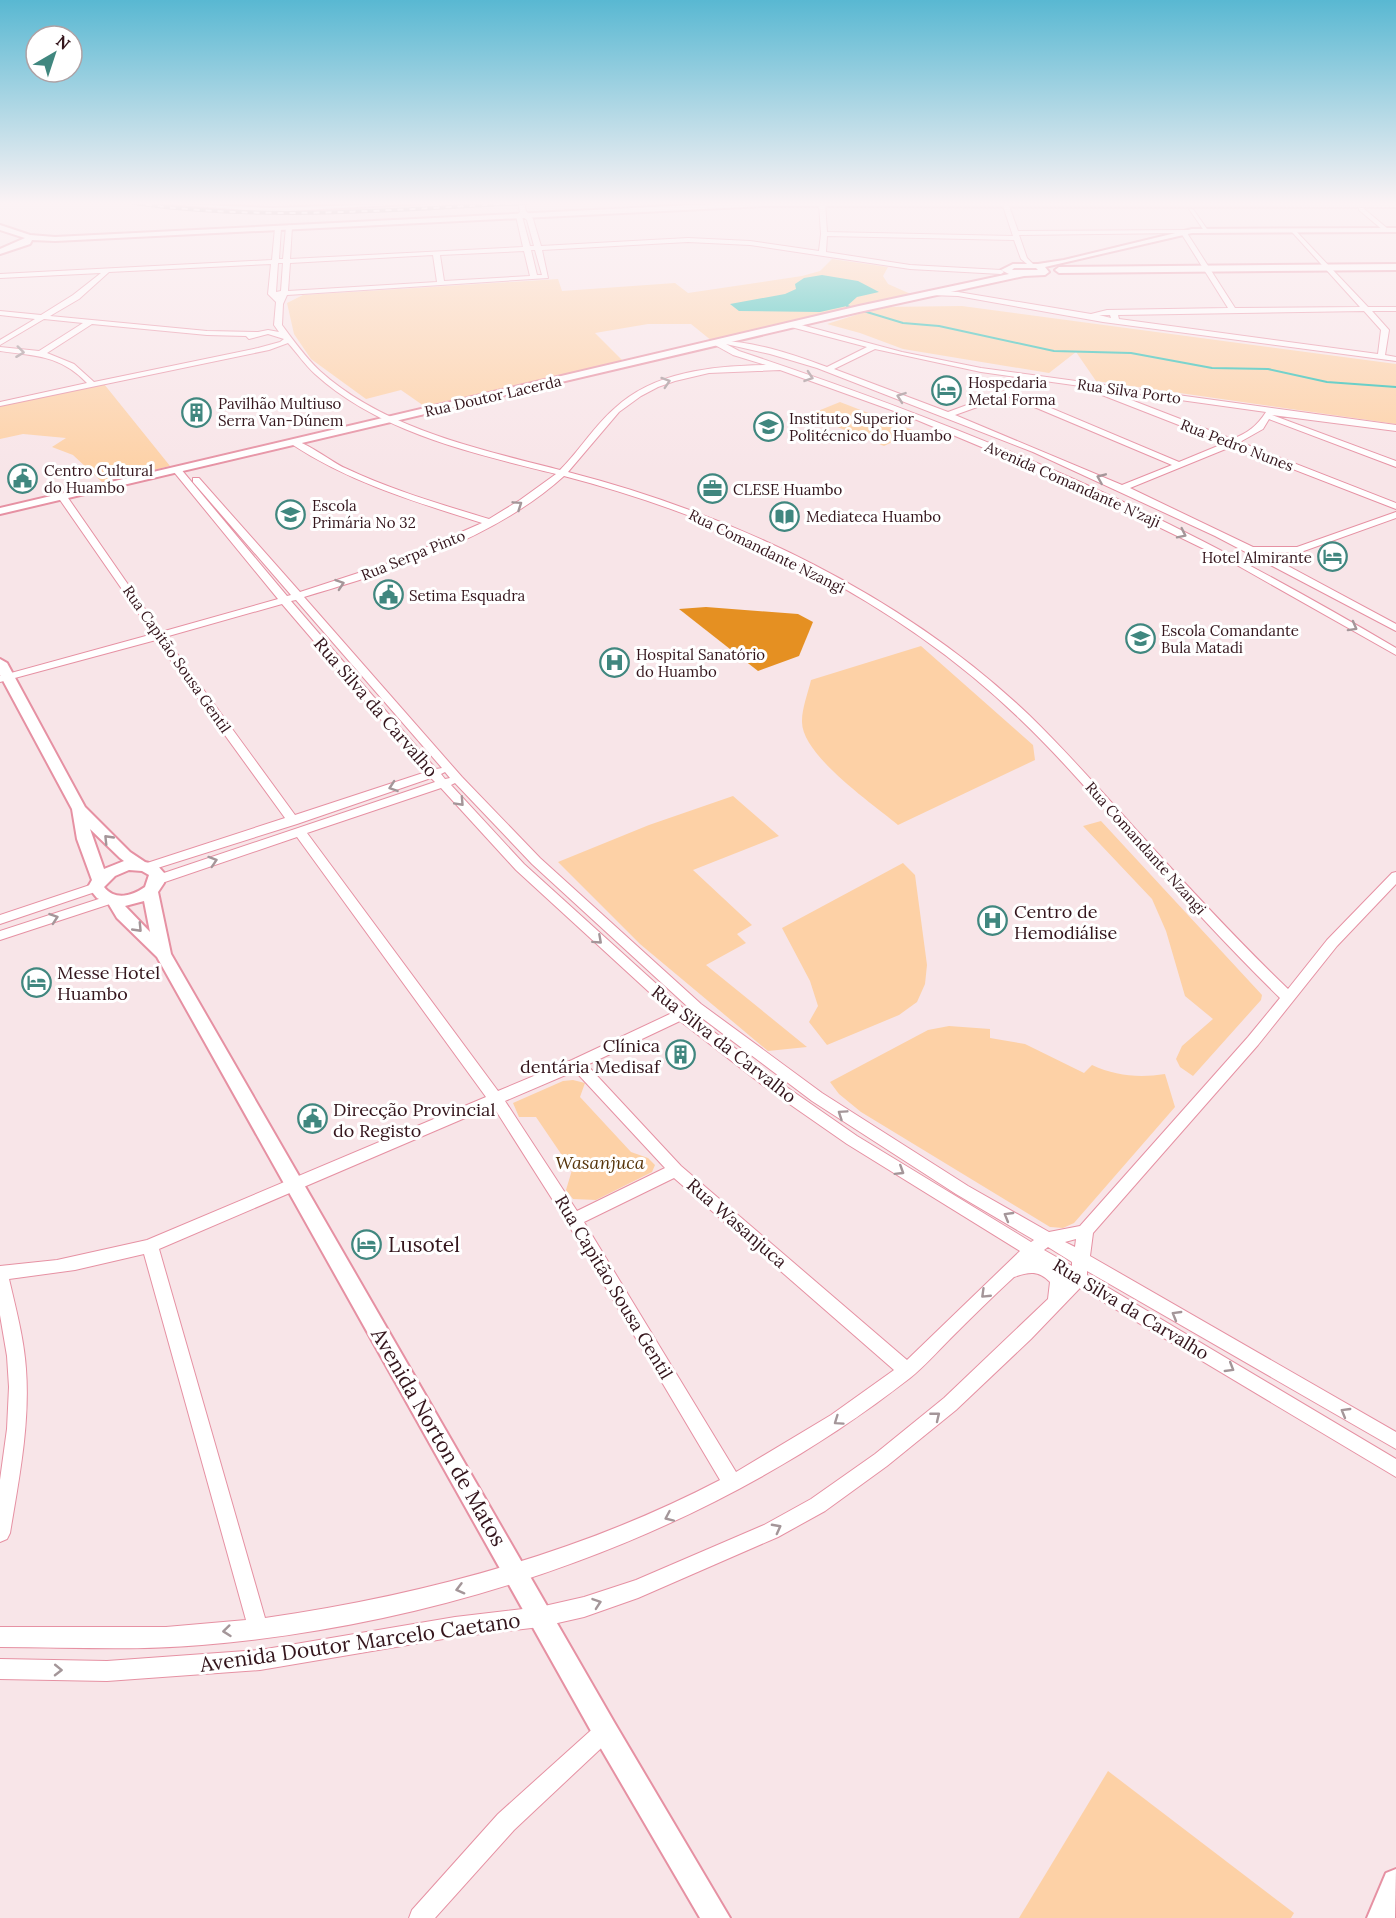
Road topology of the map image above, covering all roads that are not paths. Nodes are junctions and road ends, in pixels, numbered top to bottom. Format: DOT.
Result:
graph roads {
  1 [pos="81,293"];
  2 [pos="284,293"];
  3 [pos="293,293"];
  4 [pos="930,293"];
  5 [pos="967,293"];
  6 [pos="1221,293"];
  7 [pos="1351,293"];
  8 [pos="272,294"];
  9 [pos="970,296"];
  10 [pos="279,304"];
  11 [pos="1367,309"];
  12 [pos="1396,309"];
  13 [pos="1180,311"];
  14 [pos="1233,311"];
  15 [pos="0,313"];
  16 [pos="43,317"];
  17 [pos="1113,317"];
  18 [pos="90,322"];
  19 [pos="808,322"];
  20 [pos="278,325"];
  21 [pos="794,325"];
  22 [pos="1385,330"];
  23 [pos="1185,331"];
  24 [pos="1396,331"];
  25 [pos="207,333"];
  26 [pos="259,333"];
  27 [pos="756,335"];
  28 [pos="286,336"];
  29 [pos="244,341"];
  30 [pos="722,342"];
  31 [pos="0,343"];
  32 [pos="877,345"];
  33 [pos="754,347"];
  34 [pos="271,348"];
  35 [pos="0,349"];
  36 [pos="685,351"];
  37 [pos="733,352"];
  38 [pos="40,354"];
  39 [pos="298,354"];
  40 [pos="230,356"];
  41 [pos="1381,357"];
  42 [pos="1396,359"];
  43 [pos="784,368"];
  44 [pos="825,370"];
  45 [pos="1019,375"];
  46 [pos="860,382"];
  47 [pos="1078,383"];
  48 [pos="93,385"];
  49 [pos="840,388"];
  50 [pos="850,392"];
  51 [pos="1008,393"];
  52 [pos="1168,396"];
  53 [pos="0,404"];
  54 [pos="1143,407"];
  55 [pos="1269,414"];
  56 [pos="948,415"];
  57 [pos="1312,416"];
  58 [pos="393,419"];
  59 [pos="1396,428"];
  60 [pos="1302,429"];
  61 [pos="296,443"];
  62 [pos="1233,443"];
  63 [pos="1030,448"];
  64 [pos="1039,452"];
  65 [pos="1014,455"];
  66 [pos="1024,459"];
  67 [pos="1396,464"];
  68 [pos="1180,465"];
  69 [pos="182,469"];
  70 [pos="563,473"];
  71 [pos="1123,488"];
  72 [pos="63,497"];
  73 [pos="1153,501"];
  74 [pos="1396,506"];
  75 [pos="1134,510"];
  76 [pos="0,511"];
  77 [pos="1396,515"];
  78 [pos="489,522"];
  79 [pos="1248,548"];
  80 [pos="1298,550"];
  81 [pos="1293,570"];
  82 [pos="291,598"];
  83 [pos="1396,630"];
  84 [pos="159,636"];
  85 [pos="1374,639"];
  86 [pos="1396,652"];
  87 [pos="0,663"];
  88 [pos="4,678"];
  89 [pos="447,774"];
  90 [pos="443,784"];
  91 [pos="79,809"];
  92 [pos="297,826"];
  93 [pos="149,876"];
  94 [pos="1396,876"];
  95 [pos="98,884"];
  96 [pos="572,896"];
  97 [pos="111,900"];
  98 [pos="556,902"];
  99 [pos="0,920"];
  100 [pos="0,936"];
  101 [pos="629,948"];
  102 [pos="163,954"];
  103 [pos="614,955"];
  104 [pos="1289,998"];
  105 [pos="689,1011"];
  106 [pos="577,1064"];
  107 [pos="495,1098"];
  108 [pos="676,1170"];
  109 [pos="295,1184"];
  110 [pos="574,1220"];
  111 [pos="1085,1231"];
  112 [pos="1040,1245"];
  113 [pos="150,1246"];
  114 [pos="1080,1270"];
  115 [pos="1007,1273"];
  116 [pos="0,1275"];
  117 [pos="1056,1303"];
  118 [pos="906,1371"];
  119 [pos="7,1429"];
  120 [pos="1396,1441"];
  121 [pos="1396,1469"];
  122 [pos="733,1484"];
  123 [pos="0,1533"];
  124 [pos="517,1574"];
  125 [pos="540,1617"];
  126 [pos="258,1628"];
  127 [pos="0,1637"];
  128 [pos="0,1668"];
  129 [pos="605,1731"];
  130 [pos="1396,1883"];
  131 [pos="420,1918"];
  132 [pos="716,1918"];
  133 [pos="1381,1918"];
  1 -- 16 [label="street"];
  2 -- 3 [label="street"];
  2 -- 8 [label="street"];
  2 -- 10 [label="street"];
  4 -- 9 [label="street"];
  4 -- 19 [label="main road, Rua Doutor Lacerda"];
  5 -- 9 [label="street"];
  6 -- 14 [label="street"];
  7 -- 11 [label="street"];
  8 -- 10 [label="street"];
  9 -- 17 [label="street"];
  10 -- 20 [label="street"];
  11 -- 12 [label="street"];
  11 -- 14 [label="street"];
  11 -- 22 [label="street"];
  13 -- 14 [label="street"];
  13 -- 17 [label="street"];
  13 -- 23 [label="street"];
  15 -- 16 [label="street"];
  16 -- 18 [label="street"];
  16 -- 31 [label="street"];
  17 -- 23 [label="street"];
  18 -- 25 [label="street"];
  18 -- 38 [label="street"];
  19 -- 21 [label="main road, Rua Doutor Lacerda"];
  19 -- 32 [label="street"];
  20 -- 26 [label="street"];
  20 -- 28 [label="street, Rua Comandante Nzangi"];
  21 -- 27 [label="main road, Rua Doutor Lacerda"];
  21 -- 32 [label="street, Rua Silva Porto"];
  22 -- 24 [label="street"];
  22 -- 41 [label="street"];
  23 -- 41 [label="street"];
  25 -- 26 [label="street"];
  25 -- 29 [label="street, Rua Comandante Nzangi"];
  26 -- 28 [label="street"];
  26 -- 29 [label="street"];
  27 -- 30 [label="main road, Rua Doutor Lacerda"];
  27 -- 33 [label="main road"];
  28 -- 34 [label="street"];
  28 -- 39 [label="street, Rua Comandante Nzangi"];
  29 -- 34 [label="street, Rua Comandante Nzangi"];
  29 -- 40 [label="street"];
  30 -- 33 [label="street, Avenida Comandante N'zaji"];
  30 -- 36 [label="main road, Rua Doutor Lacerda"];
  30 -- 37 [label="street, Avenida Comandante N'zaji"];
  32 -- 44 [label="street"];
  32 -- 45 [label="street, Rua Silva Porto"];
  33 -- 44 [label="street, Avenida Comandante N'zaji"];
  34 -- 39 [label="street, Rua Comandante Nzangi"];
  34 -- 40 [label="street"];
  35 -- 38 [label="street, one-way"];
  36 -- 37 [label="main road"];
  36 -- 58 [label="main road, Rua Doutor Lacerda"];
  37 -- 43 [label="street, Avenida Comandante N'zaji"];
  38 -- 48 [label="street"];
  39 -- 58 [label="street, Rua Comandante Nzangi"];
  40 -- 48 [label="street"];
  41 -- 42 [label="street"];
  43 -- 49 [label="street, Avenida Comandante N'zaji, one-way"];
  70 -- 43 [label="street, Rua Serpa Pinto, one-way"];
  44 -- 46 [label="street, Avenida Comandante N'zaji"];
  45 -- 47 [label="street, Rua Silva Porto"];
  45 -- 51 [label="street"];
  46 -- 49 [label="street"];
  46 -- 50 [label="street"];
  56 -- 46 [label="street, Avenida Comandante N'zaji, one-way"];
  47 -- 52 [label="street, Rua Silva Porto"];
  47 -- 54 [label="street, Rua Pedro Nunes"];
  48 -- 53 [label="street"];
  49 -- 50 [label="street, Avenida Comandante N'zaji"];
  50 -- 65 [label="street, Avenida Comandante N'zaji"];
  51 -- 56 [label="street"];
  51 -- 68 [label="street"];
  52 -- 54 [label="street"];
  52 -- 55 [label="street, Rua Silva Porto"];
  54 -- 62 [label="street, Rua Pedro Nunes"];
  55 -- 57 [label="street, Rua Silva Porto"];
  55 -- 60 [label="street"];
  55 -- 62 [label="street"];
  56 -- 63 [label="street, Avenida Comandante N'zaji"];
  57 -- 59 [label="street, Rua Silva Porto"];
  57 -- 60 [label="street"];
  58 -- 61 [label="main road, Rua Doutor Lacerda"];
  58 -- 70 [label="street, Rua Comandante Nzangi"];
  60 -- 67 [label="street"];
  61 -- 69 [label="main road, Rua Doutor Lacerda"];
  61 -- 78 [label="street"];
  62 -- 68 [label="street"];
  62 -- 74 [label="street, Rua Pedro Nunes"];
  63 -- 64 [label="street, Avenida Comandante N'zaji"];
  63 -- 65 [label="street"];
  64 -- 66 [label="street"];
  71 -- 64 [label="street, Avenida Comandante N'zaji, one-way"];
  65 -- 66 [label="street, Avenida Comandante N'zaji"];
  66 -- 75 [label="street, Avenida Comandante N'zaji"];
  68 -- 71 [label="street"];
  69 -- 72 [label="main road, Rua Doutor Lacerda"];
  69 -- 82 [label="street, Rua Silva da Carvalho"];
  78 -- 70 [label="street, Rua Serpa Pinto, one-way"];
  70 -- 104 [label="street, Rua Comandante Nzangi"];
  71 -- 73 [label="street, Avenida Comandante N'zaji"];
  72 -- 76 [label="main road, Rua Doutor Lacerda"];
  72 -- 84 [label="street, Rua Capitão Sousa Gentil"];
  73 -- 75 [label="street"];
  73 -- 79 [label="street, Avenida Comandante N'zaji"];
  75 -- 85 [label="street, Avenida Comandante N'zaji, one-way"];
  77 -- 80 [label="street"];
  82 -- 78 [label="street, Rua Serpa Pinto, one-way"];
  79 -- 80 [label="street"];
  79 -- 81 [label="street, Avenida Comandante N'zaji"];
  80 -- 81 [label="street"];
  81 -- 83 [label="street, Avenida Comandante N'zaji"];
  82 -- 84 [label="street, Rua Serpa Pinto"];
  82 -- 89 [label="street, Rua Silva da Carvalho"];
  83 -- 85 [label="street"];
  84 -- 88 [label="street, Rua Serpa Pinto"];
  84 -- 92 [label="street, Rua Capitão Sousa Gentil"];
  85 -- 86 [label="street, Avenida Comandante N'zaji"];
  87 -- 88 [label="main road"];
  88 -- 91 [label="main road"];
  89 -- 90 [label="street"];
  89 -- 92 [label="street, one-way"];
  89 -- 96 [label="street, Rua Silva da Carvalho"];
  90 -- 92 [label="street"];
  90 -- 98 [label="street, Rua Silva da Carvalho, one-way"];
  93 -- 91 [label="main road, one-way"];
  91 -- 95 [label="main road"];
  92 -- 93 [label="street"];
  92 -- 107 [label="street, Rua Capitão Sousa Gentil"];
  93 -- 95 [label="main road"];
  93 -- 97 [label="main road"];
  93 -- 102 [label="main road, Avenida Norton de Matos"];
  94 -- 104 [label="street"];
  95 -- 97 [label="main road, Avenida Norton de Matos"];
  95 -- 99 [label="street"];
  96 -- 98 [label="street"];
  96 -- 101 [label="street, Rua Silva da Carvalho"];
  100 -- 97 [label="street, one-way"];
  97 -- 102 [label="main road, Avenida Norton de Matos, one-way"];
  98 -- 103 [label="street, Rua Silva da Carvalho, one-way"];
  101 -- 103 [label="street"];
  101 -- 105 [label="street, Rua Silva da Carvalho"];
  102 -- 109 [label="main road, Avenida Norton de Matos"];
  103 -- 105 [label="street, Rua Silva da Carvalho"];
  104 -- 111 [label="street"];
  105 -- 106 [label="street"];
  105 -- 112 [label="street, Rua Silva da Carvalho"];
  106 -- 107 [label="street"];
  106 -- 108 [label="street, Rua Wasanjuca"];
  107 -- 109 [label="street"];
  107 -- 110 [label="street, Rua Capitão Sousa Gentil"];
  108 -- 110 [label="street"];
  108 -- 118 [label="street, Rua Wasanjuca"];
  109 -- 113 [label="street"];
  109 -- 124 [label="main road, Avenida Norton de Matos"];
  110 -- 122 [label="street, Rua Capitão Sousa Gentil"];
  111 -- 112 [label="street"];
  111 -- 114 [label="street"];
  112 -- 114 [label="street, Rua Silva da Carvalho"];
  112 -- 115 [label="street, Avenida Doutor Marcelo Caetano"];
  113 -- 116 [label="street"];
  113 -- 126 [label="street"];
  114 -- 117 [label="street, Avenida Doutor Marcelo Caetano"];
  120 -- 114 [label="street, Rua Silva da Carvalho, one-way"];
  114 -- 121 [label="street, Rua Silva da Carvalho, one-way"];
  115 -- 117 [label="street"];
  115 -- 118 [label="street, Avenida Doutor Marcelo Caetano, one-way"];
  116 -- 119 [label="street"];
  125 -- 117 [label="street, Avenida Doutor Marcelo Caetano, one-way"];
  118 -- 122 [label="street, Avenida Doutor Marcelo Caetano, one-way"];
  119 -- 123 [label="street"];
  122 -- 124 [label="street, Avenida Doutor Marcelo Caetano, one-way"];
  124 -- 125 [label="main road, Avenida Norton de Matos"];
  124 -- 126 [label="street, Avenida Doutor Marcelo Caetano, one-way"];
  128 -- 125 [label="street, Avenida Doutor Marcelo Caetano, one-way"];
  125 -- 129 [label="main road, Avenida Norton de Matos"];
  126 -- 127 [label="street, Avenida Doutor Marcelo Caetano, one-way"];
  129 -- 131 [label="street"];
  129 -- 132 [label="main road, Avenida Norton de Matos"];
  130 -- 133 [label="main road"];
}
